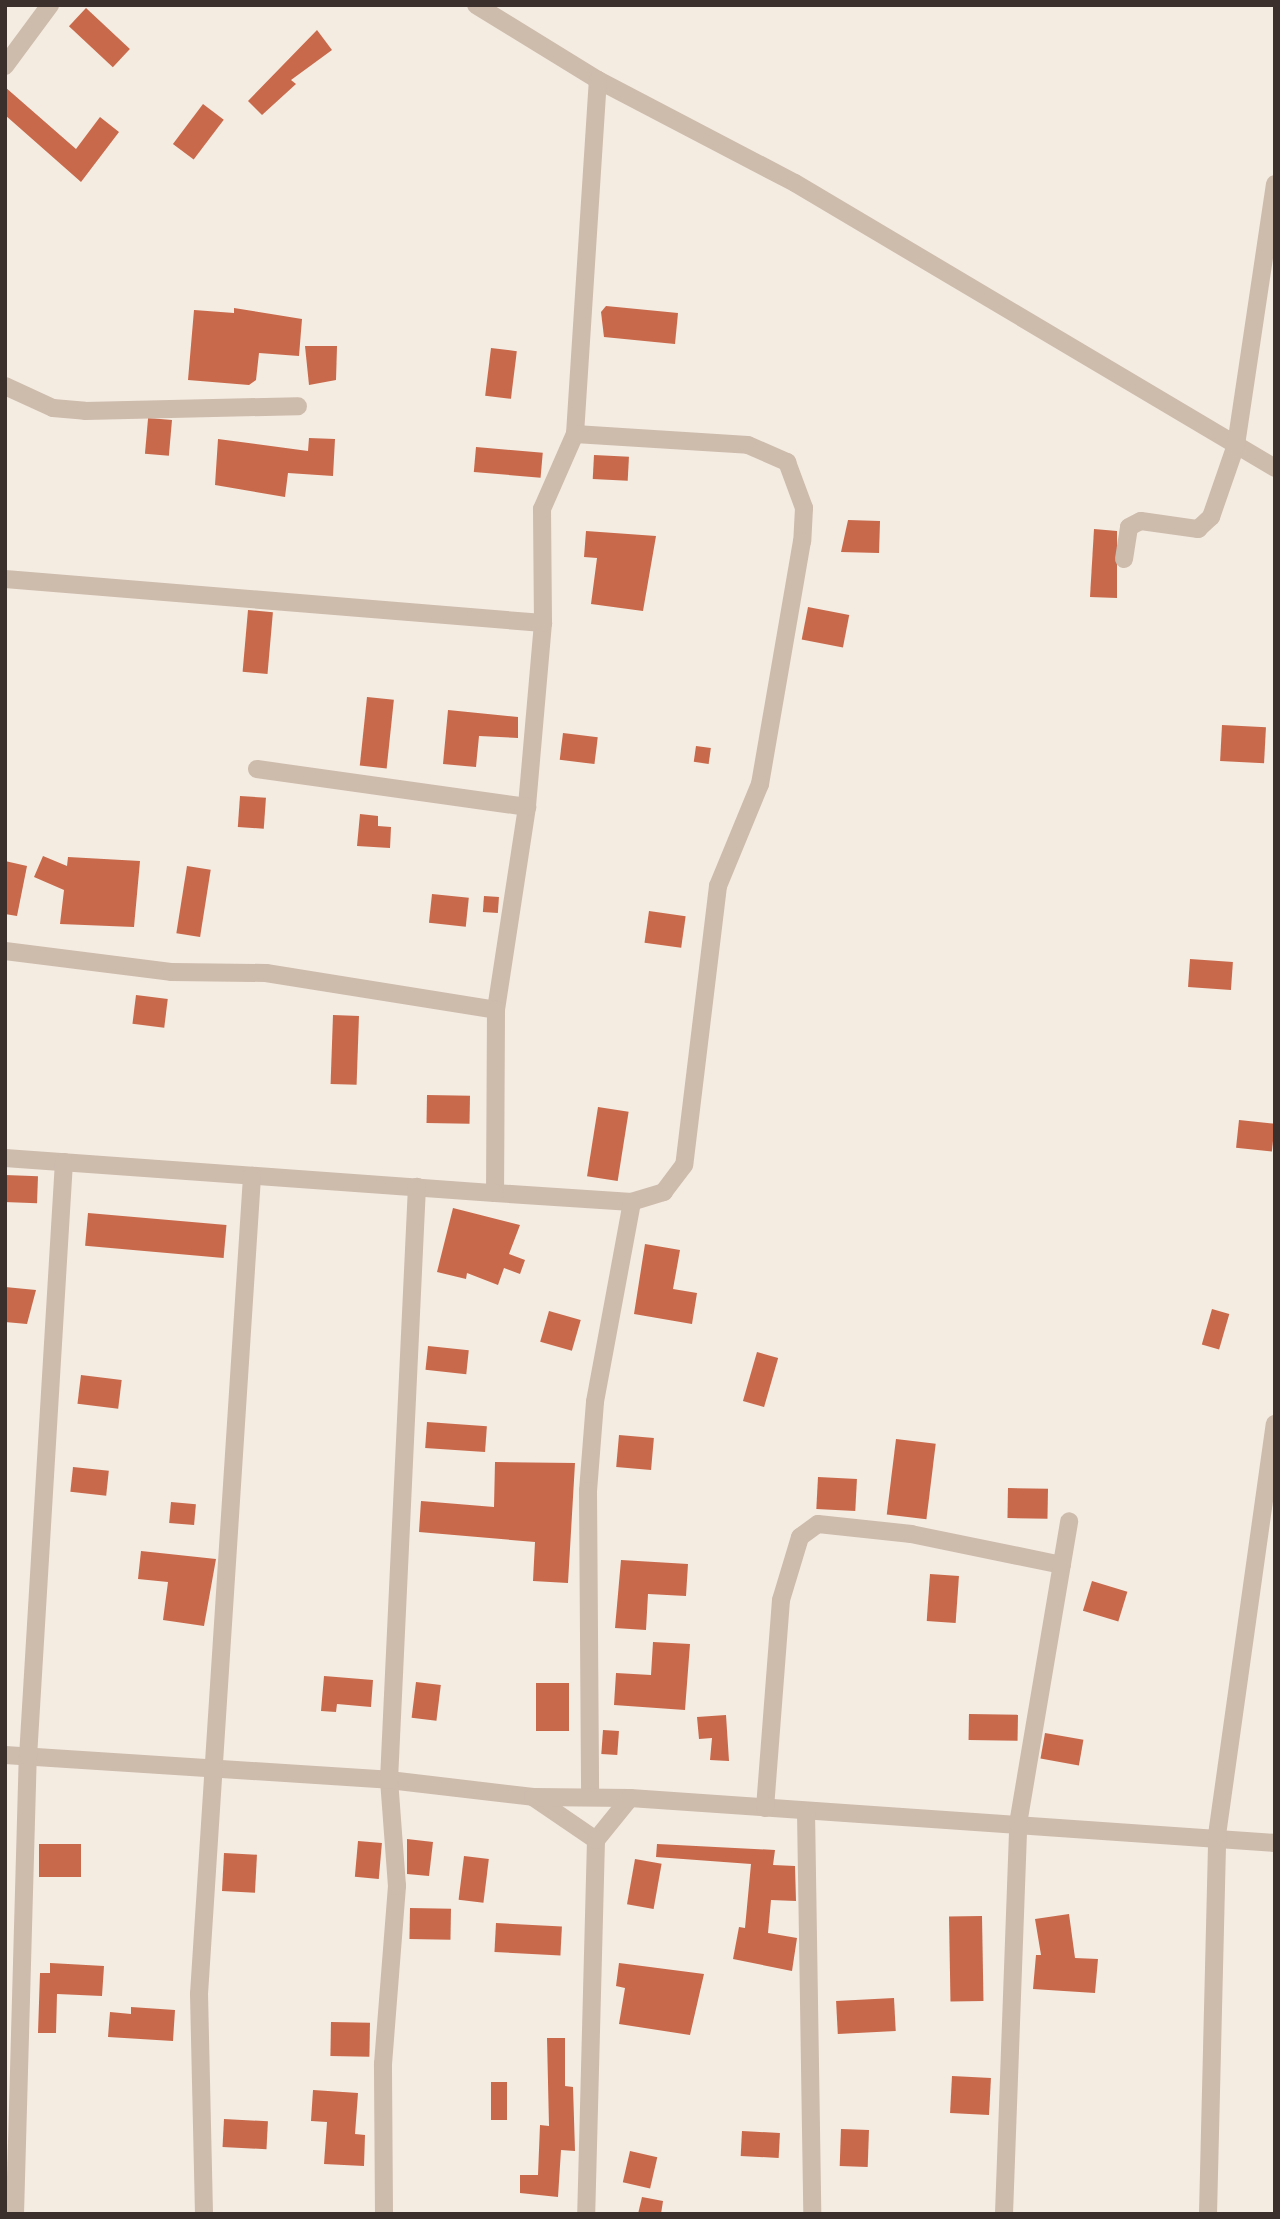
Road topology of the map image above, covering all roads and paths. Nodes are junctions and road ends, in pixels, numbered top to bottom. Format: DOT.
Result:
graph roads {
  1 [pos="50,5"];
  2 [pos="476,5"];
  3 [pos="5,66"];
  4 [pos="598,80"];
  5 [pos="1275,184"];
  6 [pos="5,386"];
  7 [pos="298,406"];
  8 [pos="575,434"];
  9 [pos="1236,445"];
  10 [pos="1275,468"];
  11 [pos="1124,559"];
  12 [pos="5,579"];
  13 [pos="543,623"];
  14 [pos="257,769"];
  15 [pos="527,807"];
  16 [pos="5,951"];
  17 [pos="496,1010"];
  18 [pos="5,1158"];
  19 [pos="64,1162"];
  20 [pos="252,1175"];
  21 [pos="418,1187"];
  22 [pos="495,1193"];
  23 [pos="632,1202"];
  24 [pos="1275,1424"];
  25 [pos="1069,1521"];
  26 [pos="1062,1565"];
  27 [pos="5,1755"];
  28 [pos="28,1757"];
  29 [pos="218,1774"];
  30 [pos="389,1780"];
  31 [pos="533,1797"];
  32 [pos="590,1797"];
  33 [pos="630,1798"];
  34 [pos="765,1808"];
  35 [pos="806,1811"];
  36 [pos="1018,1824"];
  37 [pos="1217,1835"];
  38 [pos="596,1840"];
  39 [pos="1275,1843"];
  40 [pos="207,2033"];
  41 [pos="15,2214"];
  42 [pos="205,2214"];
  43 [pos="384,2214"];
  44 [pos="586,2214"];
  45 [pos="812,2214"];
  46 [pos="1004,2214"];
  47 [pos="1208,2214"];
  1 -- 3 [label="street"];
  2 -- 4 [label="street"];
  4 -- 8 [label="street"];
  4 -- 9 [label="street"];
  5 -- 9 [label="street"];
  6 -- 7 [label="street"];
  8 -- 13 [label="street"];
  8 -- 23 [label="street"];
  9 -- 10 [label="street"];
  9 -- 11 [label="street"];
  12 -- 13 [label="street"];
  13 -- 15 [label="street"];
  14 -- 15 [label="street"];
  15 -- 17 [label="street"];
  16 -- 17 [label="street"];
  17 -- 22 [label="street"];
  18 -- 19 [label="street"];
  19 -- 20 [label="street"];
  19 -- 28 [label="street"];
  20 -- 21 [label="street"];
  20 -- 29 [label="street"];
  21 -- 22 [label="street"];
  21 -- 30 [label="street"];
  22 -- 23 [label="street"];
  23 -- 32 [label="street"];
  24 -- 37 [label="street"];
  25 -- 26 [label="street"];
  26 -- 34 [label="street"];
  26 -- 36 [label="street"];
  27 -- 28 [label="street"];
  28 -- 29 [label="street"];
  28 -- 41 [label="street"];
  29 -- 30 [label="street"];
  29 -- 42 [label="street"];
  30 -- 31 [label="street"];
  30 -- 43 [label="street"];
  31 -- 32 [label="street"];
  31 -- 38 [label="street"];
  32 -- 33 [label="street"];
  33 -- 34 [label="street"];
  33 -- 38 [label="street"];
  34 -- 35 [label="street"];
  35 -- 36 [label="street"];
  35 -- 45 [label="street"];
  36 -- 37 [label="street"];
  36 -- 46 [label="street"];
  37 -- 39 [label="street"];
  37 -- 47 [label="street"];
  38 -- 44 [label="street"];
  40 -- 42 [label="street"];
}
